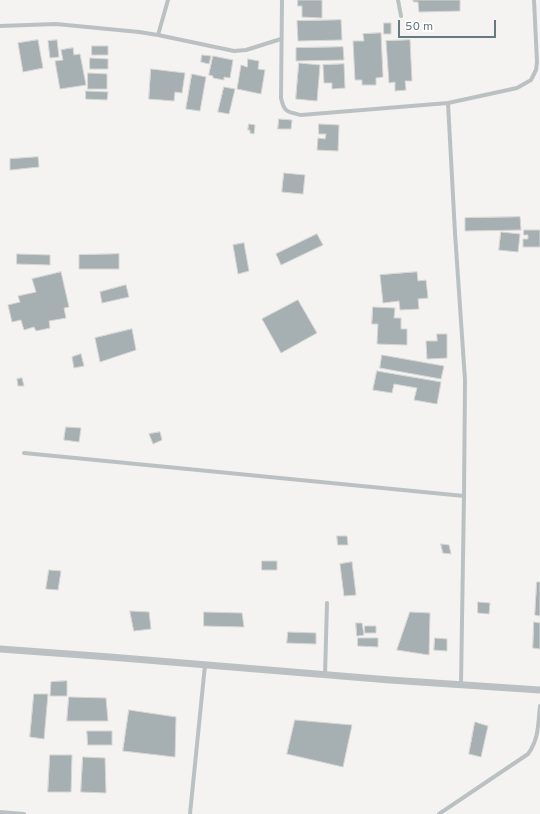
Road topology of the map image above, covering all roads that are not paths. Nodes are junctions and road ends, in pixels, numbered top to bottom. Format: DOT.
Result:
graph roads {
  1 [pos="168,0"];
  2 [pos="282,0"];
  3 [pos="398,0"];
  4 [pos="534,0"];
  5 [pos="401,16"];
  6 [pos="0,26"];
  7 [pos="158,35"];
  8 [pos="281,39"];
  9 [pos="448,103"];
  10 [pos="24,454"];
  11 [pos="464,496"];
  12 [pos="327,603"];
  13 [pos="0,649"];
  14 [pos="205,665"];
  15 [pos="326,675"];
  16 [pos="461,684"];
  17 [pos="540,690"];
  18 [pos="540,706"];
  19 [pos="538,740"];
  20 [pos="0,812"];
  21 [pos="24,814"];
  22 [pos="190,814"];
  23 [pos="439,814"];
  1 -- 7 [label="street"];
  2 -- 8 [label="street"];
  3 -- 5 [label="street"];
  4 -- 9 [label="street"];
  6 -- 7 [label="street"];
  7 -- 8 [label="street"];
  8 -- 9 [label="street"];
  9 -- 11 [label="street"];
  10 -- 11 [label="street"];
  11 -- 16 [label="street"];
  12 -- 15 [label="street"];
  13 -- 14 [label="street"];
  14 -- 15 [label="street"];
  14 -- 22 [label="street"];
  15 -- 16 [label="street"];
  16 -- 17 [label="street"];
  18 -- 19 [label="street"];
  19 -- 23 [label="street"];
  20 -- 21 [label="street"];
}
